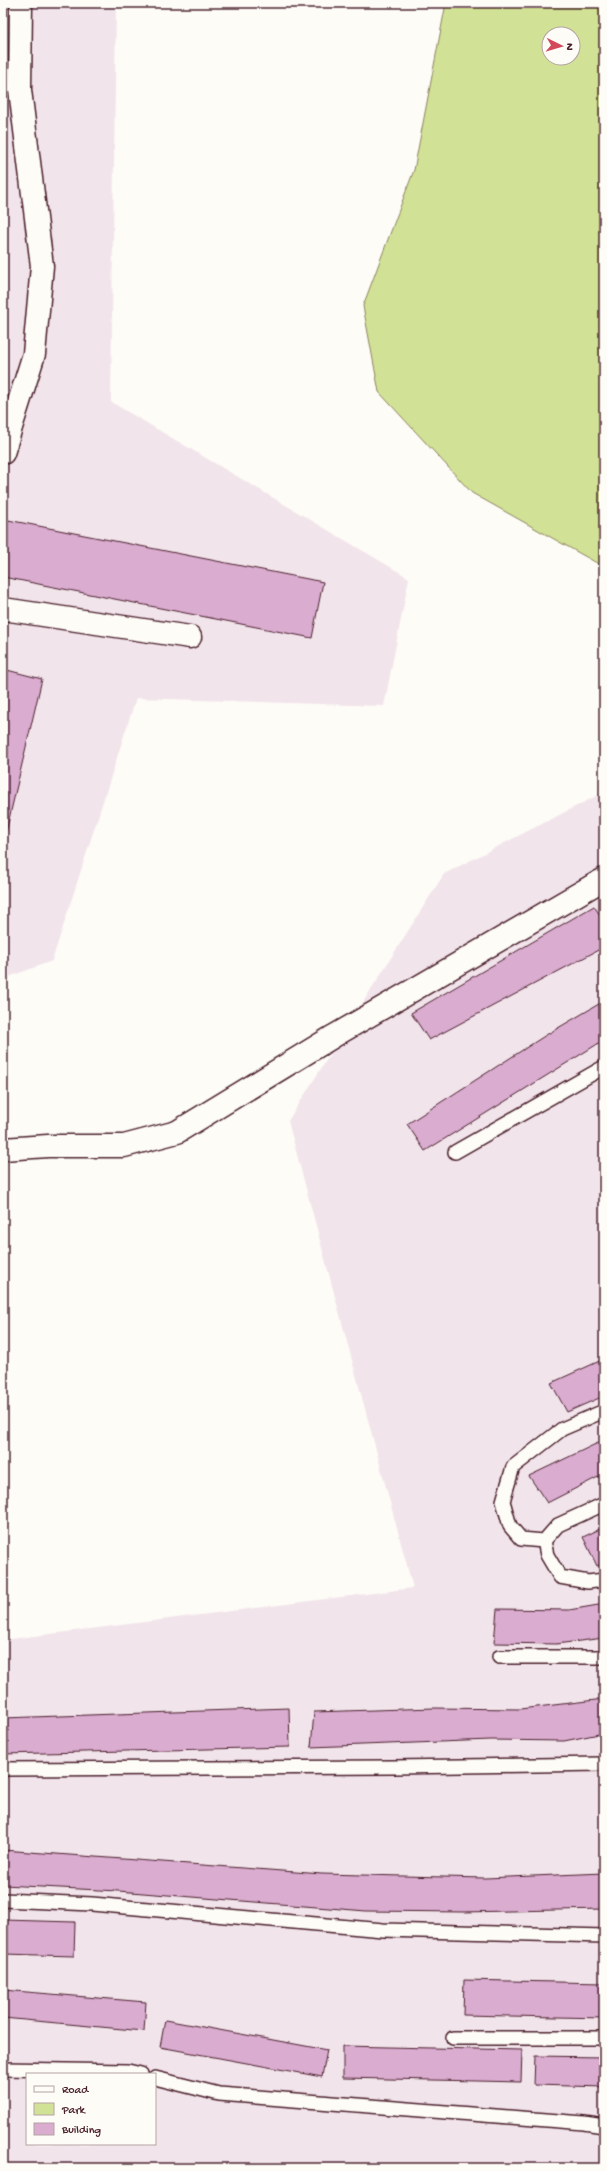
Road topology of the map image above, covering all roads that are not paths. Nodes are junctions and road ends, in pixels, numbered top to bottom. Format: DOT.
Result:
graph roads {
  1 [pos="20,3"];
  2 [pos="3,453"];
  3 [pos="3,609"];
  4 [pos="190,637"];
  5 [pos="604,879"];
  6 [pos="604,1067"];
  7 [pos="3,1149"];
  8 [pos="455,1152"];
  9 [pos="604,1411"];
  10 [pos="604,1504"];
  11 [pos="544,1541"];
  12 [pos="604,1580"];
  13 [pos="499,1657"];
  14 [pos="604,1657"];
  15 [pos="600,1763"];
  16 [pos="3,1769"];
  17 [pos="3,1900"];
  18 [pos="604,1936"];
  19 [pos="453,2038"];
  20 [pos="604,2038"];
  21 [pos="3,2069"];
  22 [pos="137,2073"];
  23 [pos="156,2078"];
  24 [pos="604,2126"];
  1 -- 2 [label="street"];
  3 -- 4 [label="street"];
  5 -- 7 [label="street"];
  6 -- 8 [label="lane"];
  9 -- 11 [label="lane"];
  10 -- 11 [label="lane"];
  11 -- 12 [label="lane"];
  13 -- 14 [label="lane"];
  15 -- 16 [label="lane"];
  17 -- 18 [label="lane"];
  19 -- 20 [label="lane"];
  21 -- 22 [label="lane"];
  23 -- 24 [label="lane"];
}
